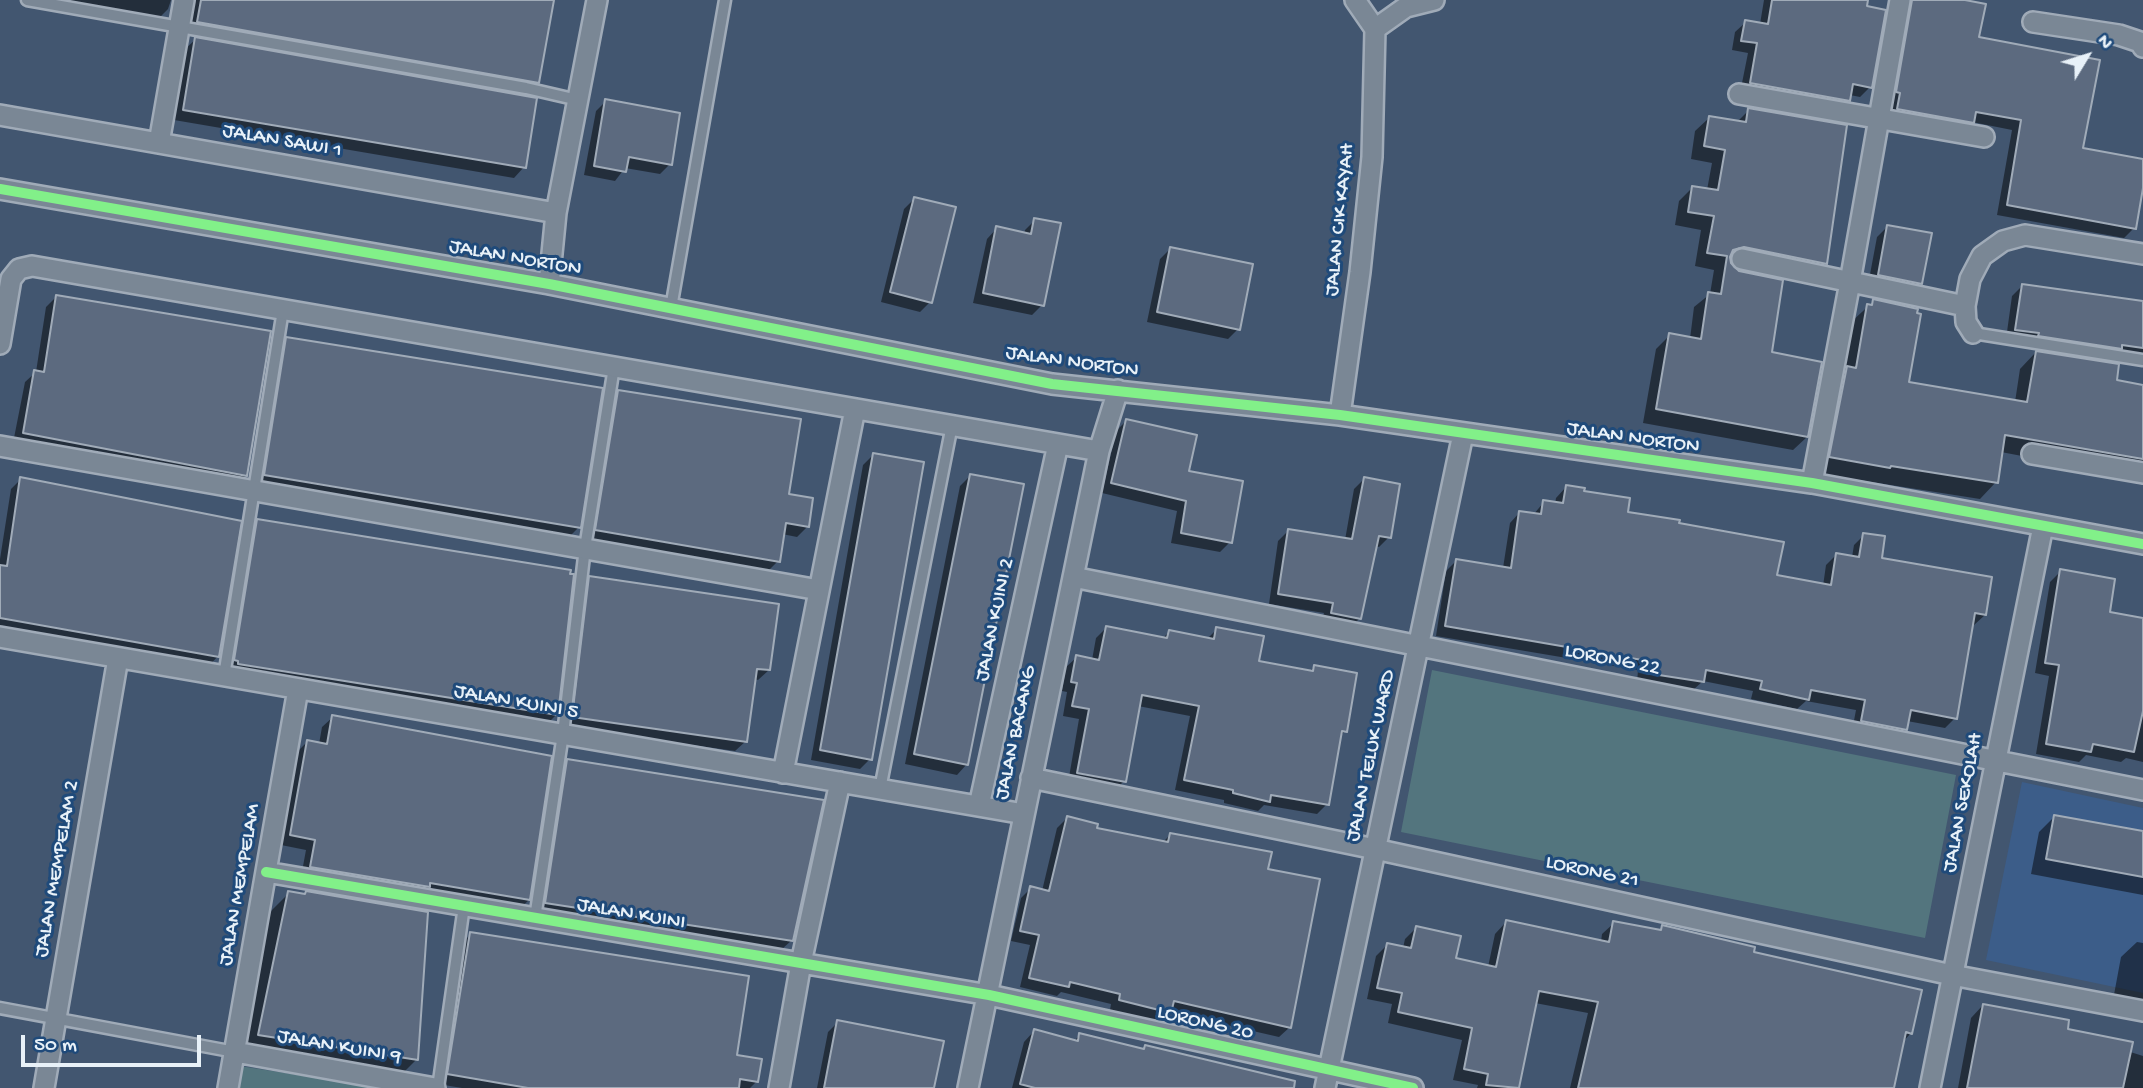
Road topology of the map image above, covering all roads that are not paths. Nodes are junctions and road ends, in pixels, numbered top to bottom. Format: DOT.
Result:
graph roads {
  1 [pos="27,0"];
  2 [pos="184,0"];
  3 [pos="597,0"];
  4 [pos="725,0"];
  5 [pos="1355,0"];
  6 [pos="1434,0"];
  7 [pos="1899,0"];
  8 [pos="2033,22"];
  9 [pos="179,29"];
  10 [pos="1375,29"];
  11 [pos="2143,47"];
  12 [pos="1739,94"];
  13 [pos="578,100"];
  14 [pos="0,115"];
  15 [pos="1880,120"];
  16 [pos="1984,137"];
  17 [pos="159,143"];
  18 [pos="0,190"];
  19 [pos="556,213"];
  20 [pos="2143,254"];
  21 [pos="1742,259"];
  22 [pos="1850,282"];
  23 [pos="549,284"];
  24 [pos="1965,306"];
  25 [pos="671,308"];
  26 [pos="283,310"];
  27 [pos="1973,333"];
  28 [pos="0,344"];
  29 [pos="2143,360"];
  30 [pos="614,368"];
  31 [pos="1118,390"];
  32 [pos="855,409"];
  33 [pos="1340,415"];
  34 [pos="952,425"];
  35 [pos="1463,434"];
  36 [pos="1058,444"];
  37 [pos="0,446"];
  38 [pos="1099,451"];
  39 [pos="2032,454"];
  40 [pos="2143,473"];
  41 [pos="1812,483"];
  42 [pos="255,490"];
  43 [pos="2043,526"];
  44 [pos="2143,544"];
  45 [pos="585,548"];
  46 [pos="1073,577"];
  47 [pos="819,590"];
  48 [pos="0,637"];
  49 [pos="1418,646"];
  50 [pos="118,658"];
  51 [pos="224,676"];
  52 [pos="298,689"];
  53 [pos="563,734"];
  54 [pos="1996,760"];
  55 [pos="783,773"];
  56 [pos="1031,778"];
  57 [pos="840,782"];
  58 [pos="880,789"];
  59 [pos="2143,790"];
  60 [pos="979,806"];
  61 [pos="1024,814"];
  62 [pos="1375,849"];
  63 [pos="266,872"];
  64 [pos="464,906"];
  65 [pos="535,918"];
  66 [pos="802,963"];
  67 [pos="1952,975"];
  68 [pos="989,995"];
  69 [pos="0,1008"];
  70 [pos="2143,1011"];
  71 [pos="56,1019"];
  72 [pos="235,1052"];
  73 [pos="1327,1079"];
  74 [pos="44,1088"];
  75 [pos="229,1088"];
  76 [pos="437,1088"];
  77 [pos="779,1088"];
  78 [pos="968,1088"];
  79 [pos="1413,1088"];
  80 [pos="1930,1088"];
  1 -- 9 [label="lane"];
  2 -- 9 [label="street"];
  3 -- 13 [label="street"];
  4 -- 25 [label="lane"];
  5 -- 10 [label="street"];
  6 -- 10 [label="street"];
  7 -- 15 [label="street"];
  8 -- 11 [label="street"];
  9 -- 13 [label="lane"];
  9 -- 17 [label="street"];
  10 -- 33 [label="street, JALAN CIK KAYAH"];
  12 -- 15 [label="street"];
  13 -- 19 [label="street"];
  14 -- 17 [label="street, JALAN SAWI 1"];
  15 -- 16 [label="street"];
  15 -- 22 [label="street"];
  17 -- 19 [label="street, JALAN SAWI 1"];
  18 -- 23 [label="street, JALAN NORTON"];
  19 -- 23 [label="street"];
  20 -- 24 [label="street"];
  21 -- 22 [label="street"];
  22 -- 24 [label="street"];
  22 -- 41 [label="street"];
  23 -- 25 [label="street, JALAN NORTON"];
  24 -- 27 [label="street"];
  25 -- 31 [label="street, JALAN NORTON"];
  26 -- 28 [label="street"];
  26 -- 30 [label="street"];
  26 -- 42 [label="lane"];
  27 -- 29 [label="lane"];
  30 -- 32 [label="street"];
  30 -- 45 [label="lane"];
  31 -- 33 [label="street, JALAN NORTON"];
  31 -- 38 [label="street, JALAN BACANG"];
  32 -- 34 [label="street"];
  32 -- 47 [label="street"];
  33 -- 35 [label="street, JALAN NORTON"];
  34 -- 36 [label="street"];
  34 -- 58 [label="lane"];
  35 -- 41 [label="street, JALAN NORTON"];
  35 -- 49 [label="street, JALAN TELUK WARD"];
  36 -- 38 [label="street"];
  36 -- 60 [label="street, JALAN KUINI 2"];
  37 -- 42 [label="street"];
  38 -- 46 [label="street, JALAN BACANG"];
  39 -- 40 [label="street"];
  41 -- 43 [label="street, JALAN NORTON"];
  42 -- 45 [label="street"];
  42 -- 51 [label="lane"];
  43 -- 44 [label="street, JALAN NORTON"];
  43 -- 54 [label="street, JALAN SEKOLAH"];
  45 -- 47 [label="street"];
  45 -- 53 [label="lane"];
  46 -- 49 [label="street, LORONG 22"];
  46 -- 56 [label="street, JALAN BACANG"];
  47 -- 55 [label="street"];
  48 -- 50 [label="street, JALAN KUINI 5"];
  49 -- 54 [label="street, LORONG 22"];
  49 -- 62 [label="street, JALAN TELUK WARD"];
  50 -- 51 [label="street, JALAN KUINI 5"];
  50 -- 71 [label="street, JALAN MEMPELAM 2"];
  51 -- 52 [label="street, JALAN KUINI 5"];
  52 -- 53 [label="street, JALAN KUINI 5"];
  52 -- 63 [label="street, JALAN MEMPELAM"];
  53 -- 55 [label="street, JALAN KUINI 5"];
  53 -- 65 [label="lane"];
  54 -- 59 [label="street, LORONG 22"];
  54 -- 67 [label="street, JALAN SEKOLAH"];
  55 -- 57 [label="street, JALAN KUINI 5"];
  56 -- 61 [label="street, JALAN BACANG"];
  56 -- 62 [label="street, LORONG 21"];
  57 -- 58 [label="street, JALAN KUINI 5"];
  57 -- 66 [label="street"];
  58 -- 60 [label="street, JALAN KUINI 5"];
  60 -- 61 [label="street, JALAN KUINI 5"];
  61 -- 68 [label="street, JALAN BACANG"];
  62 -- 67 [label="street, LORONG 21"];
  62 -- 73 [label="street, JALAN TELUK WARD"];
  63 -- 64 [label="street, JALAN KUINI"];
  63 -- 72 [label="street, JALAN MEMPELAM"];
  64 -- 65 [label="street, JALAN KUINI"];
  64 -- 76 [label="lane"];
  65 -- 66 [label="street, JALAN KUINI"];
  66 -- 68 [label="street, JALAN KUINI"];
  66 -- 77 [label="street"];
  67 -- 70 [label="street, LORONG 21"];
  67 -- 80 [label="street, JALAN SEKOLAH"];
  68 -- 73 [label="street, LORONG 20"];
  68 -- 78 [label="street, JALAN BACANG"];
  69 -- 71 [label="lane"];
  71 -- 72 [label="lane"];
  71 -- 74 [label="street, JALAN MEMPELAM 2"];
  72 -- 75 [label="street, JALAN MEMPELAM"];
  72 -- 76 [label="street, JALAN KUINI 9"];
  73 -- 79 [label="street, LORONG 20"];
}
